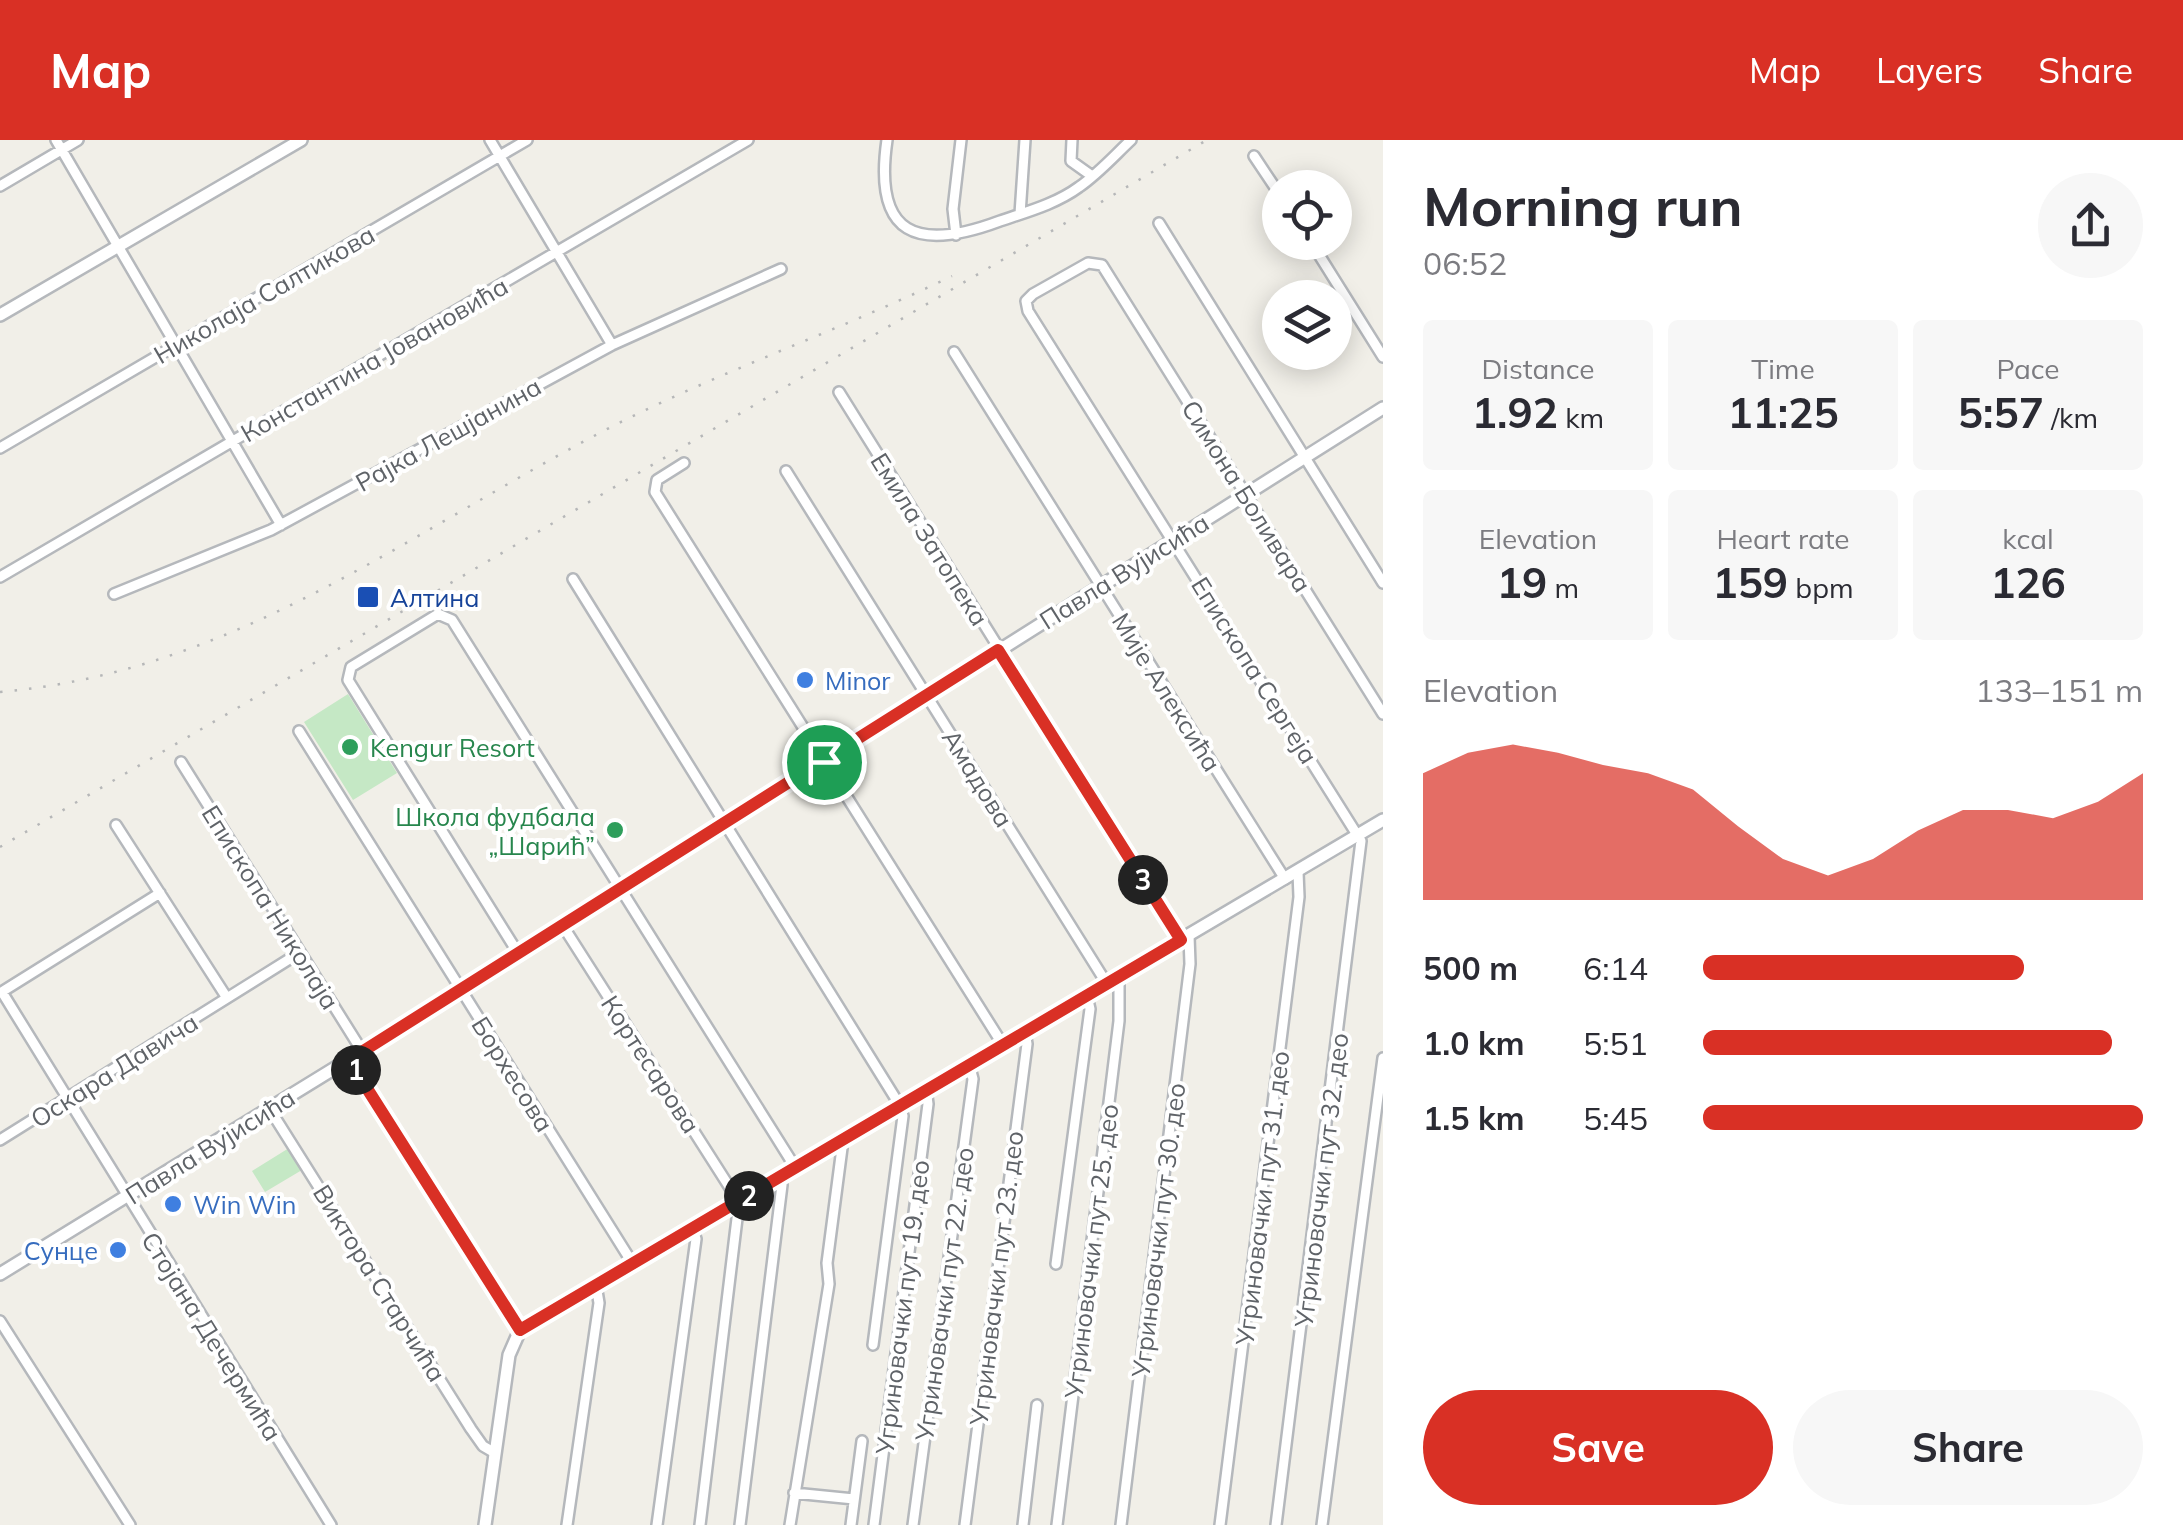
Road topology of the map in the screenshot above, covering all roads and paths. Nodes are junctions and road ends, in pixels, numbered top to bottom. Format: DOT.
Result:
graph roads {
  1 [pos="78,140"];
  2 [pos="301,140"];
  3 [pos="490,140"];
  4 [pos="528,140"];
  5 [pos="748,140"];
  6 [pos="887,140"];
  7 [pos="961,140"];
  8 [pos="1024,140"];
  9 [pos="1072,140"];
  10 [pos="1131,140"];
  11 [pos="59,145"];
  12 [pos="1254,156"];
  13 [pos="500,157"];
  14 [pos="1263,170"];
  15 [pos="1092,176"];
  16 [pos="0,186"];
  17 [pos="1020,214"];
  18 [pos="1159,224"];
  19 [pos="956,235"];
  20 [pos="118,246"];
  21 [pos="554,254"];
  22 [pos="1322,260"];
  23 [pos="780,269"];
  24 [pos="1026,301"];
  25 [pos="0,316"];
  26 [pos="176,345"];
  27 [pos="612,346"];
  28 [pos="954,352"];
  29 [pos="1383,356"];
  30 [pos="839,392"];
  31 [pos="1383,408"];
  32 [pos="232,442"];
  33 [pos="0,448"];
  34 [pos="1304,457"];
  35 [pos="684,464"];
  36 [pos="786,471"];
  37 [pos="1245,494"];
  38 [pos="280,526"];
  39 [pos="1173,540"];
  40 [pos="0,577"];
  41 [pos="573,580"];
  42 [pos="1383,582"];
  43 [pos="1100,586"];
  44 [pos="114,594"];
  45 [pos="998,650"];
  46 [pos="926,696"];
  47 [pos="1383,714"];
  48 [pos="299,732"];
  49 [pos="181,762"];
  50 [pos="824,762"];
  51 [pos="1383,820"];
  52 [pos="116,825"];
  53 [pos="722,825"];
  54 [pos="1358,834"];
  55 [pos="1298,872"];
  56 [pos="1284,879"];
  57 [pos="620,889"];
  58 [pos="160,893"];
  59 [pos="562,926"];
  60 [pos="1185,938"];
  61 [pos="518,953"];
  62 [pos="299,954"];
  63 [pos="1119,976"];
  64 [pos="1107,984"];
  65 [pos="460,990"];
  66 [pos="1,992"];
  67 [pos="1087,996"];
  68 [pos="227,998"];
  69 [pos="1025,1032"];
  70 [pos="1003,1044"];
  71 [pos="362,1051"];
  72 [pos="1383,1058"];
  73 [pos="349,1060"];
  74 [pos="970,1064"];
  75 [pos="926,1089"];
  76 [pos="69,1099"];
  77 [pos="899,1104"];
  78 [pos="269,1108"];
  79 [pos="0,1140"];
  80 [pos="839,1141"];
  81 [pos="795,1167"];
  82 [pos="779,1177"];
  83 [pos="129,1197"];
  84 [pos="739,1202"];
  85 [pos="693,1230"];
  86 [pos="633,1264"];
  87 [pos="1056,1264"];
  88 [pos="0,1274"];
  89 [pos="596,1286"];
  90 [pos="0,1321"];
  91 [pos="520,1330"];
  92 [pos="873,1345"];
  93 [pos="1038,1405"];
  94 [pos="862,1441"];
  95 [pos="495,1453"];
  96 [pos="794,1493"];
  97 [pos="854,1500"];
  98 [pos="130,1525"];
  99 [pos="331,1525"];
  100 [pos="485,1525"];
  101 [pos="567,1525"];
  102 [pos="657,1525"];
  103 [pos="700,1525"];
  104 [pos="740,1525"];
  105 [pos="790,1525"];
  106 [pos="851,1525"];
  107 [pos="874,1525"];
  108 [pos="912,1525"];
  109 [pos="965,1525"];
  110 [pos="1022,1525"];
  111 [pos="1057,1525"];
  112 [pos="1121,1525"];
  113 [pos="1220,1525"];
  114 [pos="1276,1525"];
  115 [pos="1322,1525"];
  1 -- 11 [label="street"];
  2 -- 20 [label="street"];
  3 -- 13 [label="street"];
  4 -- 13 [label="street, Николаја Салтикова"];
  5 -- 21 [label="street, Константина Јовановића"];
  6 -- 19 [label="street"];
  7 -- 19 [label="street"];
  8 -- 17 [label="street"];
  9 -- 15 [label="street"];
  10 -- 15 [label="street"];
  11 -- 16 [label="street"];
  11 -- 20 [label="street"];
  12 -- 14 [label="street"];
  13 -- 21 [label="street"];
  13 -- 26 [label="street, Николаја Салтикова"];
  15 -- 17 [label="street"];
  17 -- 19 [label="street"];
  18 -- 34 [label="street"];
  20 -- 25 [label="street"];
  20 -- 26 [label="street"];
  21 -- 27 [label="street"];
  21 -- 32 [label="street, Константина Јовановића"];
  22 -- 29 [label="street"];
  23 -- 27 [label="street, Рајка Лешјанина"];
  24 -- 37 [label="street, Симона Боливара"];
  24 -- 39 [label="street, Епископа Сергеја"];
  26 -- 32 [label="street"];
  26 -- 33 [label="street, Николаја Салтикова"];
  27 -- 38 [label="street, Рајка Лешјанина"];
  28 -- 43 [label="street, Мије Алексића"];
  30 -- 45 [label="street, Емила Затопека"];
  31 -- 34 [label="street, Павла Вујисића"];
  32 -- 38 [label="street"];
  32 -- 40 [label="street, Константина Јовановића"];
  34 -- 37 [label="street, Павла Вујисића"];
  34 -- 42 [label="street"];
  35 -- 50 [label="street"];
  36 -- 46 [label="street, Амадова"];
  37 -- 39 [label="street, Павла Вујисића"];
  37 -- 47 [label="street, Симона Боливара"];
  38 -- 44 [label="street, Рајка Лешјанина"];
  39 -- 43 [label="street, Павла Вујисића"];
  39 -- 54 [label="street, Епископа Сергеја"];
  41 -- 53 [label="street"];
  43 -- 45 [label="street, Павла Вујисића"];
  43 -- 56 [label="street, Мије Алексића"];
  45 -- 46 [label="street, Павла Вујисића"];
  45 -- 60 [label="street, Емила Затопека"];
  46 -- 50 [label="street, Павла Вујисића"];
  46 -- 64 [label="street, Амадова"];
  48 -- 65 [label="street, Борхесова"];
  49 -- 62 [label="street, Епископа Николаја"];
  50 -- 53 [label="street, Павла Вујисића"];
  50 -- 70 [label="street"];
  51 -- 54 [label="street"];
  52 -- 58 [label="street"];
  53 -- 57 [label="street, Павла Вујисића"];
  53 -- 77 [label="street"];
  54 -- 55 [label="street"];
  54 -- 114 [label="street, Угриновачки пут 32. део"];
  55 -- 56 [label="street"];
  55 -- 113 [label="street, Угриновачки пут 31. део"];
  56 -- 60 [label="street"];
  57 -- 59 [label="street, Павла Вујисића"];
  57 -- 61 [label="street"];
  57 -- 81 [label="street"];
  58 -- 66 [label="street"];
  58 -- 68 [label="street"];
  59 -- 61 [label="street, Павла Вујисића"];
  59 -- 84 [label="street, Кортесарова"];
  60 -- 63 [label="street"];
  60 -- 112 [label="street, Угриновачки пут 30. део"];
  61 -- 65 [label="street, Павла Вујисића"];
  62 -- 68 [label="street, Оскара Давича"];
  62 -- 71 [label="street, Епископа Николаја"];
  63 -- 64 [label="street"];
  63 -- 111 [label="street, Угриновачки пут 25. део"];
  64 -- 67 [label="street"];
  65 -- 71 [label="street, Павла Вујисића"];
  65 -- 86 [label="street, Борхесова"];
  66 -- 76 [label="street, Стојана Дечермића"];
  67 -- 69 [label="street"];
  67 -- 87 [label="street"];
  68 -- 76 [label="street, Оскара Давича"];
  69 -- 70 [label="street"];
  69 -- 109 [label="street, Угриновачки пут 23. део"];
  70 -- 74 [label="street"];
  71 -- 73 [label="street, Павла Вујисића"];
  72 -- 115 [label="street"];
  73 -- 78 [label="street, Павла Вујисића"];
  73 -- 91 [label="street"];
  74 -- 75 [label="street"];
  74 -- 108 [label="street, Угриновачки пут 22. део"];
  75 -- 77 [label="street"];
  75 -- 107 [label="street, Угриновачки пут 19. део"];
  76 -- 79 [label="street, Оскара Давича"];
  76 -- 83 [label="street, Стојана Дечермића"];
  77 -- 80 [label="street"];
  77 -- 92 [label="street"];
  78 -- 83 [label="street, Павла Вујисића"];
  78 -- 95 [label="street, Виктора Старчића"];
  80 -- 81 [label="street"];
  80 -- 96 [label="street"];
  81 -- 82 [label="street"];
  82 -- 84 [label="street"];
  82 -- 104 [label="street"];
  83 -- 88 [label="street, Павла Вујисића"];
  83 -- 99 [label="street, Стојана Дечермића"];
  84 -- 85 [label="street"];
  84 -- 103 [label="street"];
  85 -- 86 [label="street"];
  85 -- 102 [label="street"];
  86 -- 89 [label="street"];
  89 -- 91 [label="street"];
  89 -- 101 [label="street"];
  90 -- 98 [label="street"];
  91 -- 95 [label="street"];
  93 -- 110 [label="street"];
  94 -- 97 [label="street"];
  95 -- 100 [label="street"];
  96 -- 97 [label="street"];
  96 -- 105 [label="street"];
  97 -- 106 [label="street"];
}
